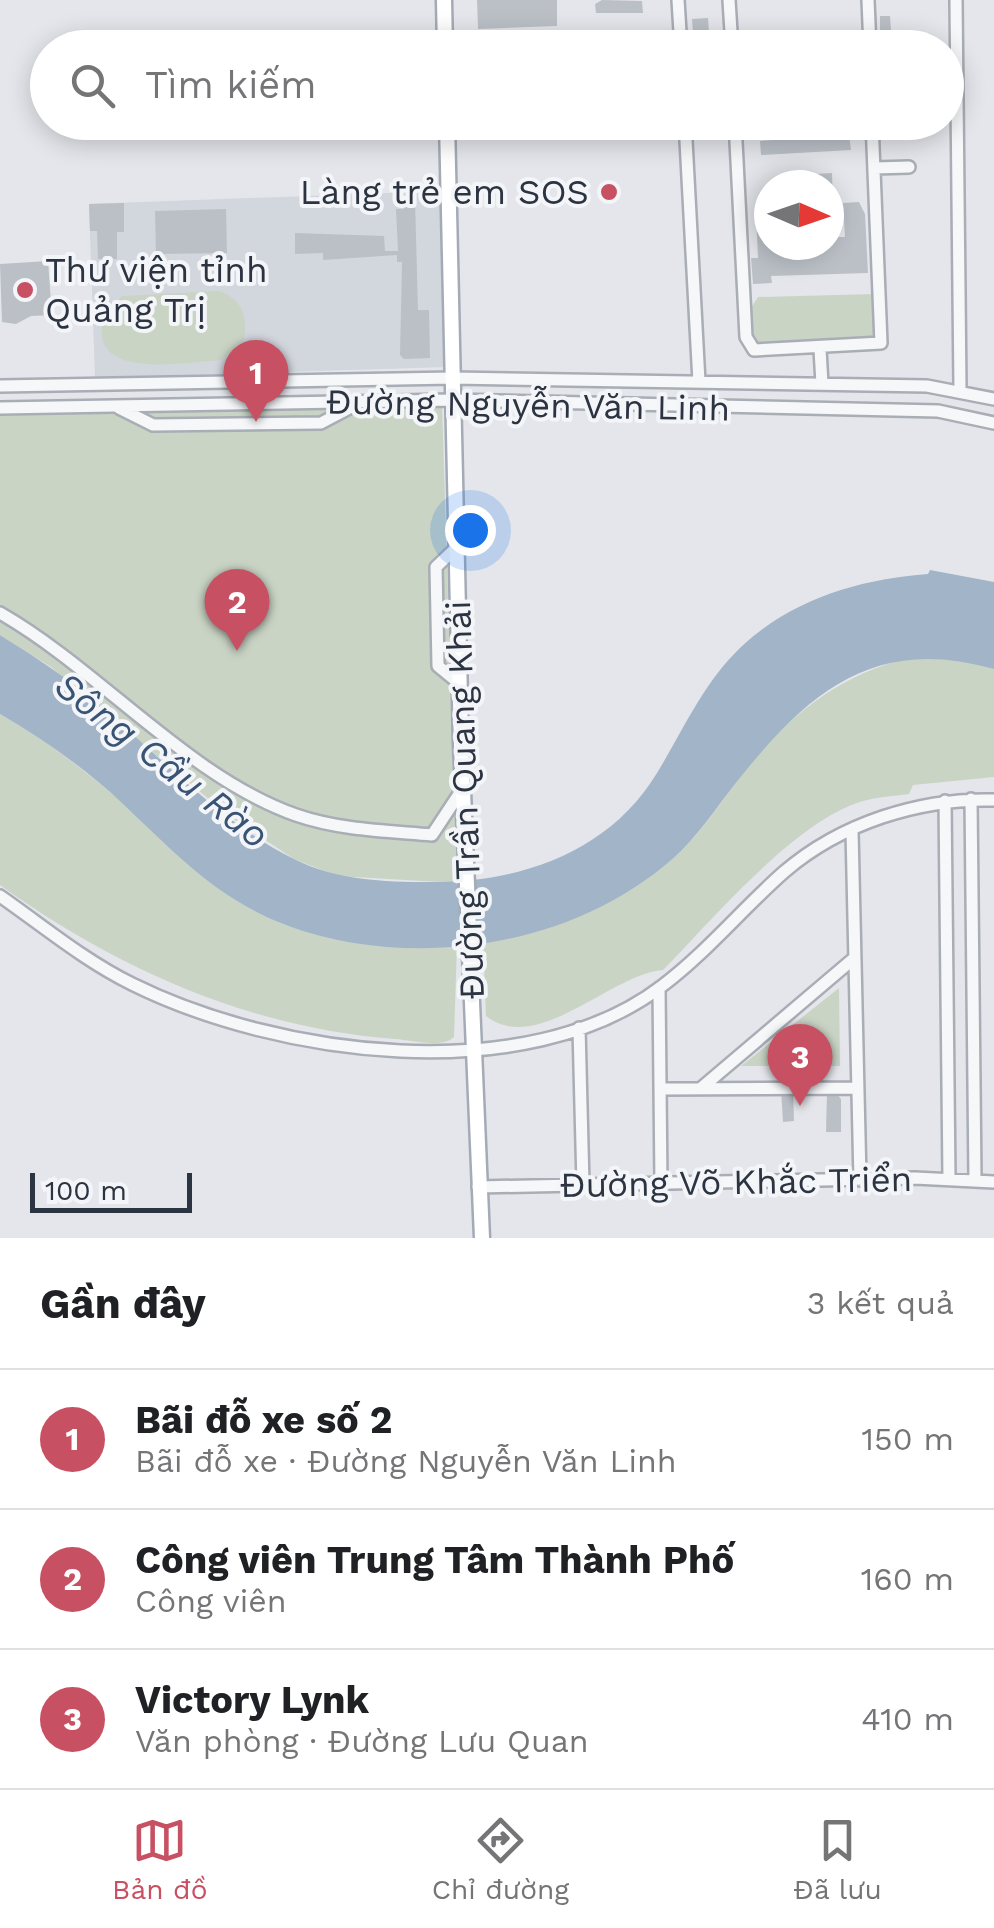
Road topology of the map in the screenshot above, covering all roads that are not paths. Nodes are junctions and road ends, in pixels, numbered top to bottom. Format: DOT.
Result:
graph roads {
  1 [pos="444,0"];
  2 [pos="678,0"];
  3 [pos="729,0"];
  4 [pos="868,0"];
  5 [pos="956,0"];
  6 [pos="445,30"];
  7 [pos="680,30"];
  8 [pos="731,30"];
  9 [pos="869,30"];
  10 [pos="956,30"];
  11 [pos="447,140"];
  12 [pos="686,140"];
  13 [pos="737,140"];
  14 [pos="873,140"];
  15 [pos="957,140"];
  16 [pos="910,166"];
  17 [pos="874,168"];
  18 [pos="820,348"];
  19 [pos="453,378"];
  20 [pos="699,382"];
  21 [pos="822,384"];
  22 [pos="0,386"];
  23 [pos="960,390"];
  24 [pos="994,399"];
  25 [pos="453,400"];
  26 [pos="362,402"];
  27 [pos="115,406"];
  28 [pos="0,408"];
  29 [pos="994,422"];
  30 [pos="0,613"];
  31 [pos="463,788"];
  32 [pos="971,799"];
  33 [pos="994,800"];
  34 [pos="946,801"];
  35 [pos="852,831"];
  36 [pos="0,896"];
  37 [pos="852,960"];
  38 [pos="659,988"];
  39 [pos="579,1028"];
  40 [pos="474,1050"];
  41 [pos="856,1088"];
  42 [pos="661,1089"];
  43 [pos="700,1089"];
  44 [pos="949,1178"];
  45 [pos="860,1180"];
  46 [pos="975,1180"];
  47 [pos="994,1182"];
  48 [pos="584,1184"];
  49 [pos="662,1184"];
  50 [pos="478,1187"];
  51 [pos="482,1238"];
  1 -- 6 [label="main road"];
  2 -- 7 [label="street"];
  3 -- 8 [label="street"];
  4 -- 9 [label="street"];
  5 -- 10 [label="street"];
  11 -- 19 [label="main road, Đường Trần Quang Khải"];
  12 -- 20 [label="street"];
  13 -- 18 [label="street"];
  14 -- 17 [label="street"];
  15 -- 23 [label="street"];
  16 -- 17 [label="street"];
  17 -- 18 [label="street"];
  18 -- 21 [label="street"];
  19 -- 20 [label="street, Đường Nguyễn Văn Linh"];
  19 -- 22 [label="street, Đường Nguyễn Văn Linh"];
  19 -- 25 [label="main road, Đường Trần Quang Khải"];
  20 -- 21 [label="street, Đường Nguyễn Văn Linh"];
  21 -- 23 [label="street, Đường Nguyễn Văn Linh"];
  23 -- 24 [label="street, Đường Nguyễn Văn Linh"];
  25 -- 26 [label="street, Đường Nguyễn Văn Linh"];
  25 -- 29 [label="street, Đường Nguyễn Văn Linh"];
  25 -- 31 [label="main road, Đường Trần Quang Khải"];
  26 -- 27 [label="street, Đường Nguyễn Văn Linh"];
  26 -- 27 [label="street"];
  27 -- 28 [label="street, Đường Nguyễn Văn Linh"];
  30 -- 31 [label="street"];
  31 -- 40 [label="main road, Đường Trần Quang Khải"];
  32 -- 33 [label="street"];
  32 -- 34 [label="street"];
  32 -- 46 [label="street"];
  34 -- 35 [label="street"];
  34 -- 44 [label="street"];
  35 -- 37 [label="street"];
  35 -- 38 [label="street"];
  36 -- 40 [label="street"];
  37 -- 41 [label="street"];
  37 -- 43 [label="street"];
  38 -- 39 [label="street"];
  38 -- 42 [label="street"];
  39 -- 40 [label="street"];
  39 -- 48 [label="street"];
  40 -- 50 [label="main road, Đường Trần Quang Khải"];
  41 -- 43 [label="street"];
  41 -- 45 [label="street"];
  42 -- 43 [label="street"];
  42 -- 49 [label="street"];
  44 -- 45 [label="street, Đường Võ Khắc Triển"];
  44 -- 46 [label="street, Đường Võ Khắc Triển"];
  45 -- 49 [label="street, Đường Võ Khắc Triển"];
  46 -- 47 [label="street, Đường Võ Khắc Triển"];
  48 -- 49 [label="street, Đường Võ Khắc Triển"];
  48 -- 50 [label="street, Đường Võ Khắc Triển"];
  50 -- 51 [label="main road, Đường Trần Quang Khải"];
}
